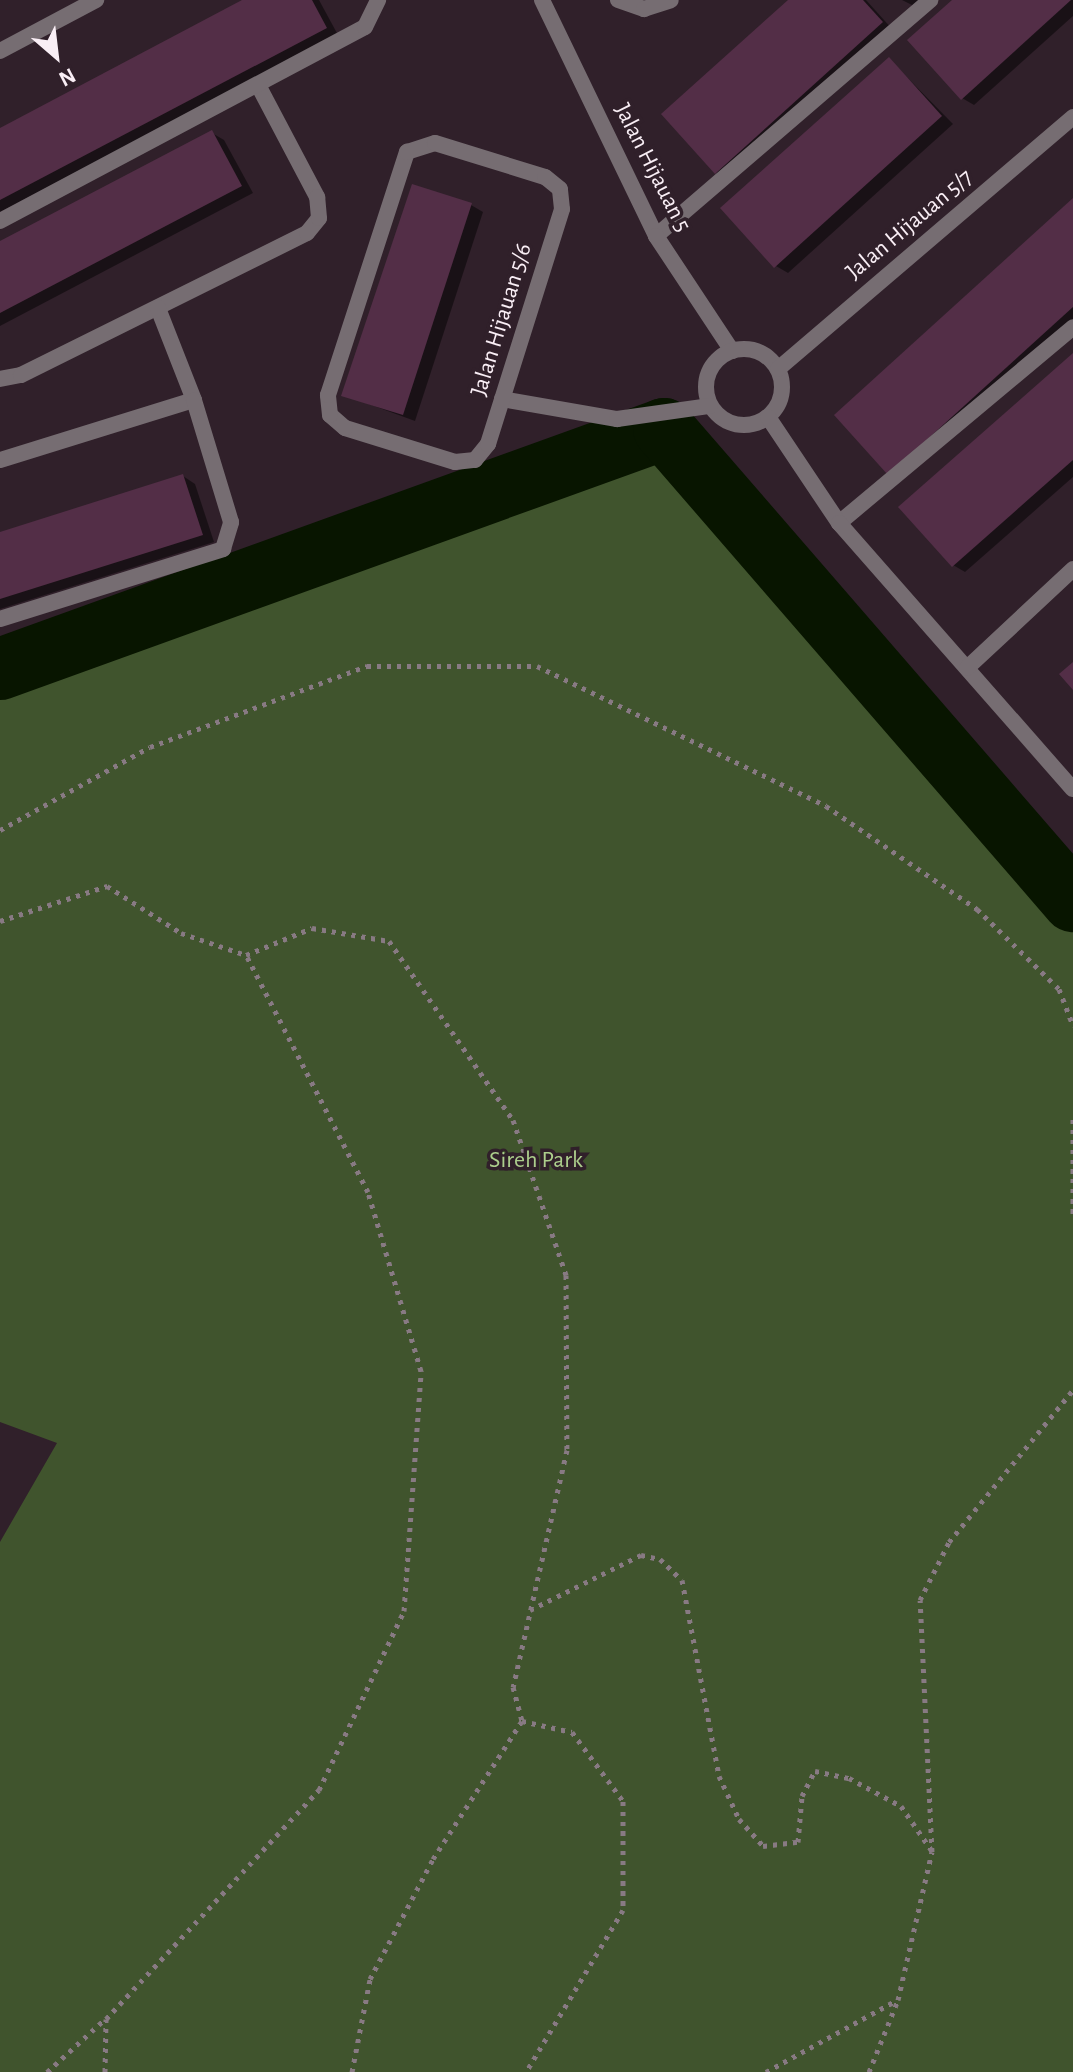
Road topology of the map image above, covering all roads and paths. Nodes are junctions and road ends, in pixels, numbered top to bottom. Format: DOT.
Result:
graph roads {
  1 [pos="96,0"];
  2 [pos="378,0"];
  3 [pos="542,0"];
  4 [pos="618,0"];
  5 [pos="671,0"];
  6 [pos="930,0"];
  7 [pos="0,51"];
  8 [pos="258,85"];
  9 [pos="1073,117"];
  10 [pos="0,221"];
  11 [pos="656,236"];
  12 [pos="158,308"];
  13 [pos="1073,327"];
  14 [pos="732,351"];
  15 [pos="778,369"];
  16 [pos="0,379"];
  17 [pos="502,399"];
  18 [pos="194,400"];
  19 [pos="710,406"];
  20 [pos="768,417"];
  21 [pos="0,460"];
  22 [pos="839,523"];
  23 [pos="1073,569"];
  24 [pos="0,619"];
  25 [pos="967,668"];
  26 [pos="1073,789"];
  27 [pos="0,830"];
  28 [pos="0,921"];
  29 [pos="246,955"];
  30 [pos="1073,1026"];
  31 [pos="1073,1119"];
  32 [pos="1073,1218"];
  33 [pos="1073,1390"];
  34 [pos="530,1610"];
  35 [pos="522,1721"];
  36 [pos="932,1852"];
  37 [pos="898,2000"];
  38 [pos="106,2019"];
  39 [pos="47,2072"];
  40 [pos="105,2072"];
  41 [pos="352,2072"];
  42 [pos="526,2072"];
  43 [pos="766,2072"];
  44 [pos="869,2072"];
  1 -- 7 [label="street"];
  2 -- 8 [label="street"];
  3 -- 11 [label="street, Jalan Hijauan 5"];
  4 -- 5 [label="street"];
  6 -- 11 [label="street"];
  8 -- 10 [label="street"];
  8 -- 12 [label="street"];
  9 -- 15 [label="street, Jalan Hijauan 5/7"];
  11 -- 14 [label="street, Jalan Hijauan 5"];
  12 -- 16 [label="street"];
  12 -- 18 [label="street"];
  13 -- 22 [label="street"];
  14 -- 15 [label="street"];
  14 -- 19 [label="street"];
  15 -- 20 [label="street"];
  17 -- 17 [label="street, Jalan Hijauan 5/6"];
  17 -- 19 [label="street"];
  18 -- 21 [label="street"];
  18 -- 24 [label="street"];
  19 -- 20 [label="street"];
  20 -- 22 [label="street"];
  22 -- 25 [label="street"];
  23 -- 25 [label="street"];
  25 -- 26 [label="street"];
  27 -- 30 [label="path"];
  28 -- 29 [label="path"];
  29 -- 34 [label="path"];
  29 -- 38 [label="path"];
  31 -- 32 [label="path"];
  33 -- 36 [label="path"];
  34 -- 35 [label="path"];
  34 -- 36 [label="path"];
  35 -- 41 [label="path"];
  35 -- 42 [label="path"];
  36 -- 37 [label="path"];
  37 -- 43 [label="path"];
  37 -- 44 [label="path"];
  38 -- 39 [label="path"];
  38 -- 40 [label="path"];
}
